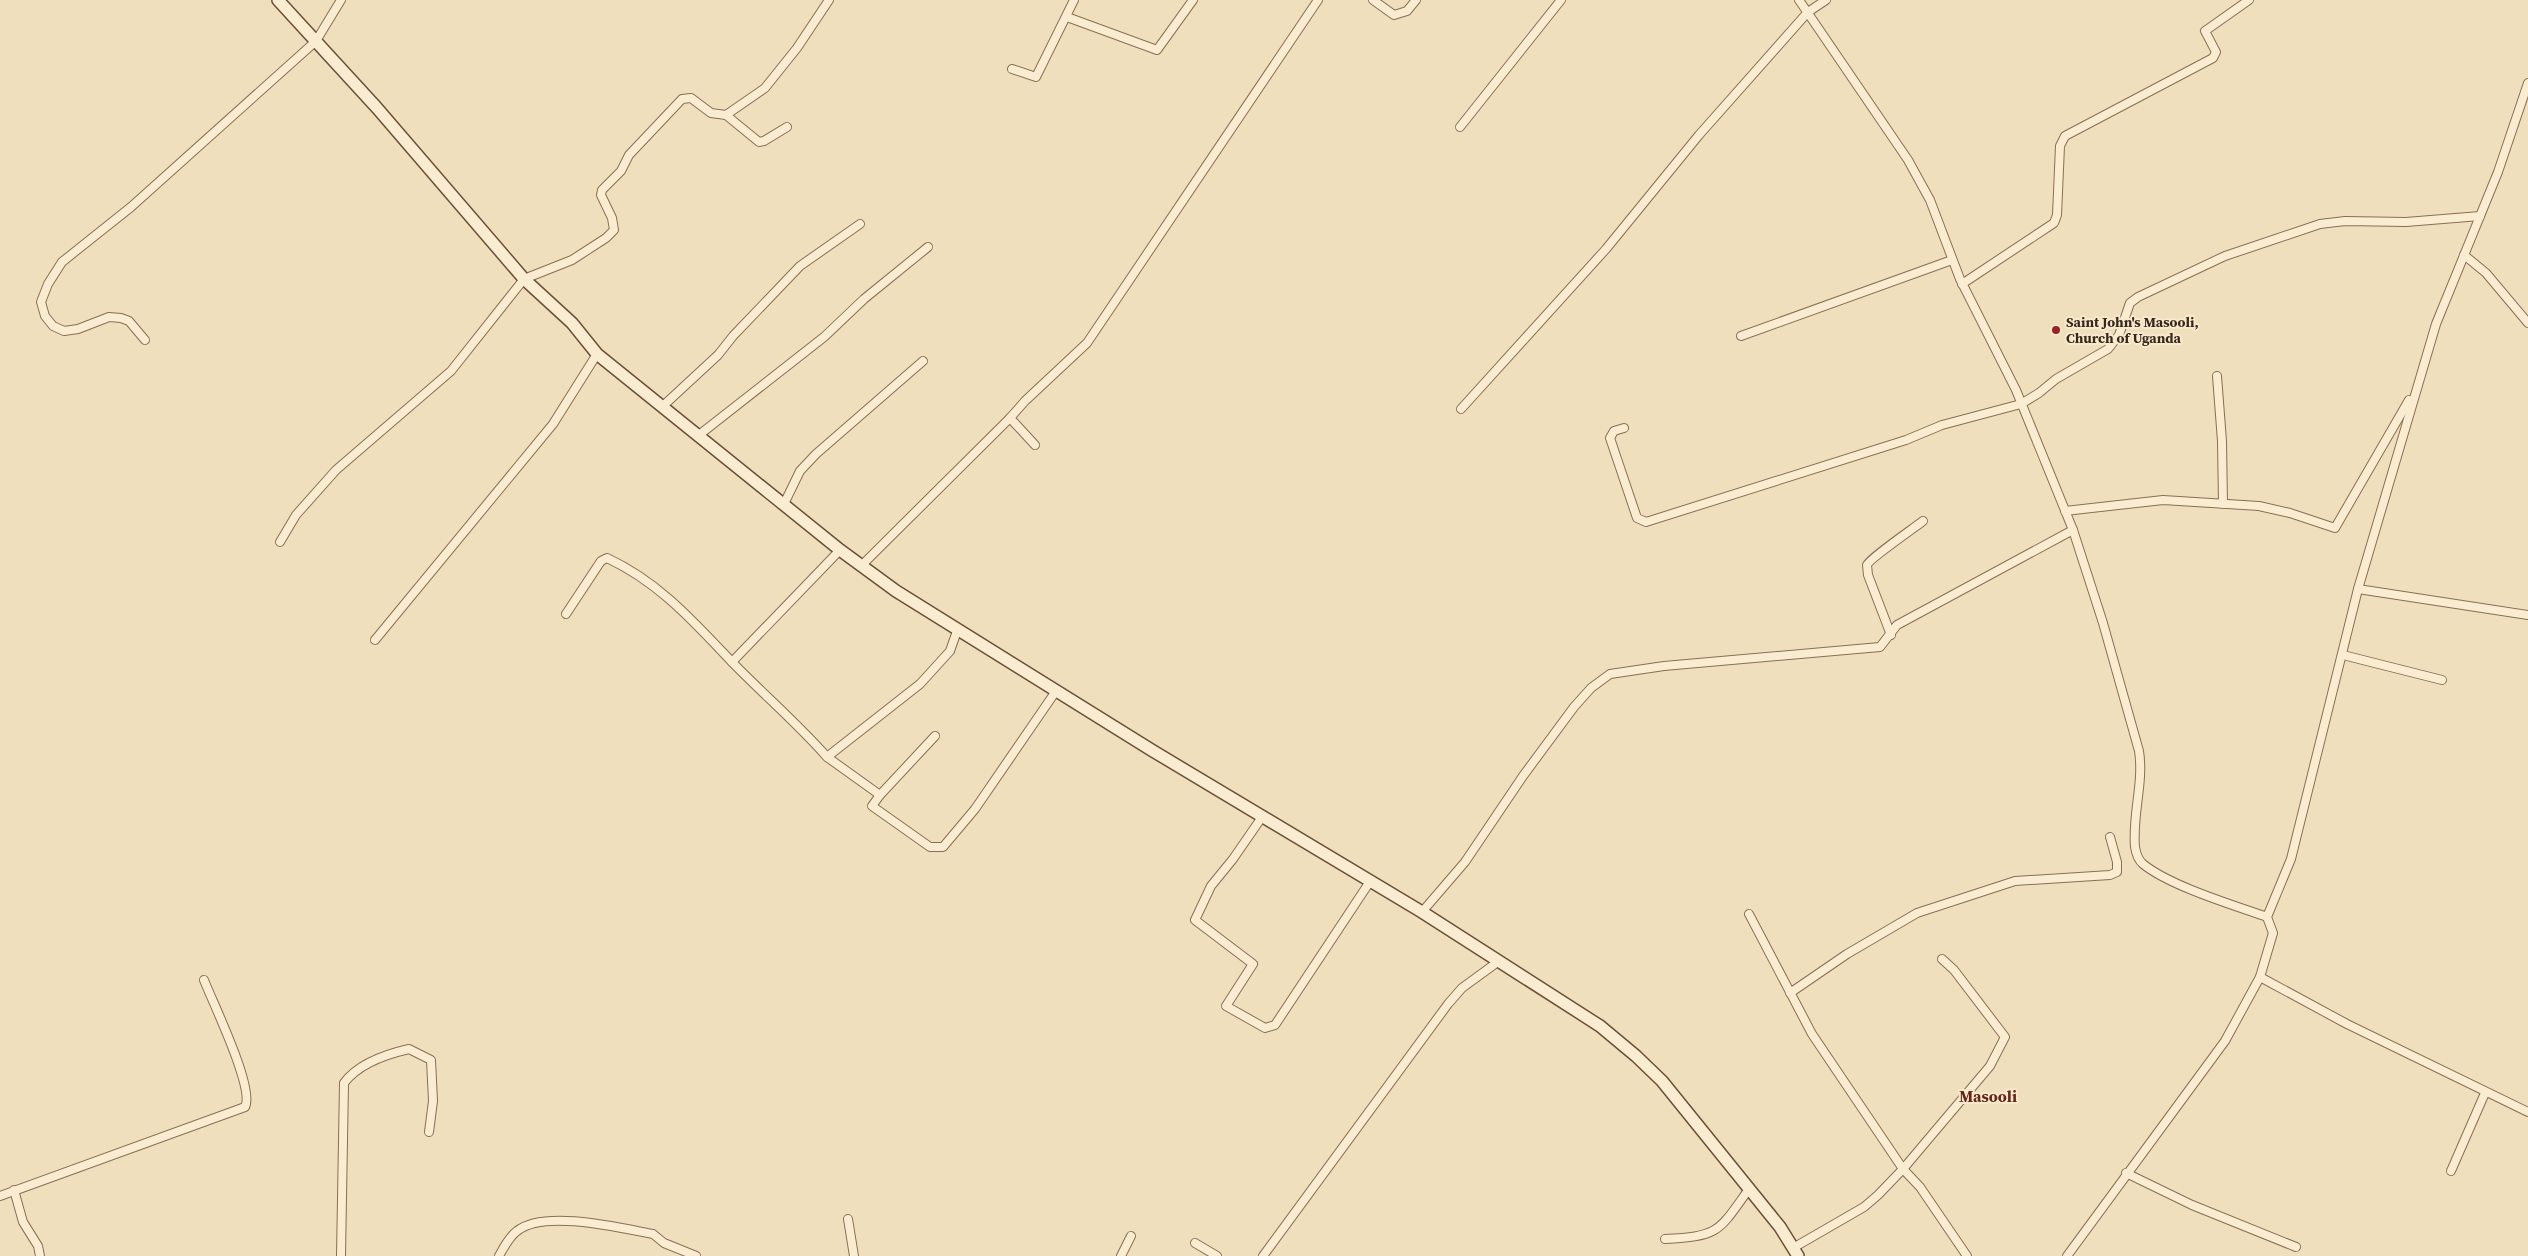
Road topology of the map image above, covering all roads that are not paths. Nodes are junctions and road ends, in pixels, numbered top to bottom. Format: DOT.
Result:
graph roads {
  1 [pos="278,0"];
  2 [pos="342,0"];
  3 [pos="829,0"];
  4 [pos="1074,0"];
  5 [pos="1193,0"];
  6 [pos="1318,0"];
  7 [pos="1373,0"];
  8 [pos="1416,0"];
  9 [pos="1561,0"];
  10 [pos="1799,0"];
  11 [pos="1826,0"];
  12 [pos="2249,0"];
  13 [pos="1808,12"];
  14 [pos="1067,17"];
  15 [pos="316,41"];
  16 [pos="1012,69"];
  17 [pos="2528,83"];
  18 [pos="726,115"];
  19 [pos="787,127"];
  20 [pos="1460,127"];
  21 [pos="2480,216"];
  22 [pos="860,224"];
  23 [pos="928,247"];
  24 [pos="2464,255"];
  25 [pos="1952,260"];
  26 [pos="524,279"];
  27 [pos="1962,284"];
  28 [pos="2528,323"];
  29 [pos="1741,336"];
  30 [pos="145,340"];
  31 [pos="597,354"];
  32 [pos="923,361"];
  33 [pos="2217,376"];
  34 [pos="2415,389"];
  35 [pos="2021,404"];
  36 [pos="664,405"];
  37 [pos="1461,409"];
  38 [pos="1010,418"];
  39 [pos="1624,428"];
  40 [pos="699,435"];
  41 [pos="1035,445"];
  42 [pos="784,504"];
  43 [pos="2223,504"];
  44 [pos="2065,511"];
  45 [pos="1923,521"];
  46 [pos="2073,530"];
  47 [pos="280,542"];
  48 [pos="840,550"];
  49 [pos="861,566"];
  50 [pos="2358,589"];
  51 [pos="566,614"];
  52 [pos="2528,615"];
  53 [pos="957,631"];
  54 [pos="1891,634"];
  55 [pos="375,640"];
  56 [pos="2343,654"];
  57 [pos="732,662"];
  58 [pos="2442,680"];
  59 [pos="1056,691"];
  60 [pos="935,736"];
  61 [pos="827,757"];
  62 [pos="880,795"];
  63 [pos="1262,817"];
  64 [pos="2110,837"];
  65 [pos="1371,880"];
  66 [pos="1422,912"];
  67 [pos="1749,914"];
  68 [pos="2267,917"];
  69 [pos="1942,960"];
  70 [pos="1499,961"];
  71 [pos="2260,977"];
  72 [pos="204,980"];
  73 [pos="1790,993"];
  74 [pos="2485,1093"];
  75 [pos="2528,1112"];
  76 [pos="429,1132"];
  77 [pos="1903,1169"];
  78 [pos="2451,1171"];
  79 [pos="2126,1173"];
  80 [pos="1750,1188"];
  81 [pos="14,1190"];
  82 [pos="0,1196"];
  83 [pos="848,1219"];
  84 [pos="1131,1236"];
  85 [pos="1665,1239"];
  86 [pos="1195,1243"];
  87 [pos="2296,1247"];
  88 [pos="1795,1252"];
  89 [pos="40,1256"];
  90 [pos="341,1256"];
  91 [pos="499,1256"];
  92 [pos="696,1256"];
  93 [pos="854,1256"];
  94 [pos="1121,1256"];
  95 [pos="1217,1256"];
  96 [pos="1263,1256"];
  97 [pos="1967,1256"];
  98 [pos="2067,1256"];
  1 -- 15 [label="street"];
  2 -- 15 [label="street"];
  3 -- 18 [label="street"];
  4 -- 14 [label="street"];
  5 -- 14 [label="street"];
  6 -- 38 [label="street"];
  7 -- 8 [label="street"];
  9 -- 20 [label="street"];
  10 -- 13 [label="street"];
  11 -- 13 [label="street"];
  12 -- 27 [label="street"];
  13 -- 25 [label="street"];
  13 -- 37 [label="street"];
  14 -- 16 [label="street"];
  15 -- 26 [label="street"];
  15 -- 30 [label="street"];
  17 -- 21 [label="street"];
  18 -- 19 [label="street"];
  18 -- 26 [label="street"];
  21 -- 24 [label="street"];
  21 -- 35 [label="street"];
  22 -- 36 [label="street"];
  23 -- 40 [label="street"];
  24 -- 28 [label="street"];
  24 -- 34 [label="street"];
  25 -- 27 [label="street"];
  25 -- 29 [label="street"];
  26 -- 31 [label="street"];
  26 -- 47 [label="street"];
  27 -- 35 [label="street"];
  31 -- 36 [label="street"];
  31 -- 55 [label="street"];
  32 -- 42 [label="street"];
  33 -- 43 [label="street"];
  34 -- 43 [label="street"];
  34 -- 50 [label="street"];
  35 -- 39 [label="street"];
  35 -- 44 [label="street"];
  36 -- 40 [label="street"];
  38 -- 41 [label="street"];
  38 -- 49 [label="street"];
  40 -- 42 [label="street"];
  42 -- 48 [label="street"];
  43 -- 44 [label="street"];
  44 -- 46 [label="street"];
  45 -- 54 [label="street"];
  46 -- 54 [label="street"];
  46 -- 68 [label="street"];
  48 -- 49 [label="street"];
  48 -- 57 [label="street"];
  49 -- 53 [label="street"];
  50 -- 52 [label="street"];
  50 -- 56 [label="street"];
  51 -- 57 [label="street"];
  53 -- 59 [label="street"];
  53 -- 61 [label="street"];
  54 -- 66 [label="street"];
  56 -- 58 [label="street"];
  56 -- 68 [label="street"];
  57 -- 61 [label="street"];
  59 -- 62 [label="street"];
  59 -- 63 [label="street"];
  60 -- 62 [label="street"];
  61 -- 62 [label="street"];
  63 -- 65 [label="street"];
  63 -- 65 [label="street"];
  64 -- 73 [label="street"];
  65 -- 66 [label="street"];
  66 -- 70 [label="street"];
  67 -- 73 [label="street"];
  68 -- 71 [label="street"];
  69 -- 77 [label="street"];
  70 -- 80 [label="street"];
  70 -- 96 [label="street"];
  71 -- 74 [label="street"];
  71 -- 79 [label="street"];
  72 -- 81 [label="street"];
  73 -- 77 [label="street"];
  74 -- 75 [label="street"];
  74 -- 78 [label="street"];
  76 -- 90 [label="street"];
  77 -- 88 [label="street"];
  77 -- 97 [label="street"];
  79 -- 87 [label="street"];
  79 -- 98 [label="street"];
  80 -- 85 [label="street"];
  80 -- 88 [label="street"];
  81 -- 82 [label="street"];
  81 -- 89 [label="street"];
  83 -- 93 [label="street"];
  84 -- 94 [label="street"];
  86 -- 95 [label="street"];
  91 -- 92 [label="street"];
}
